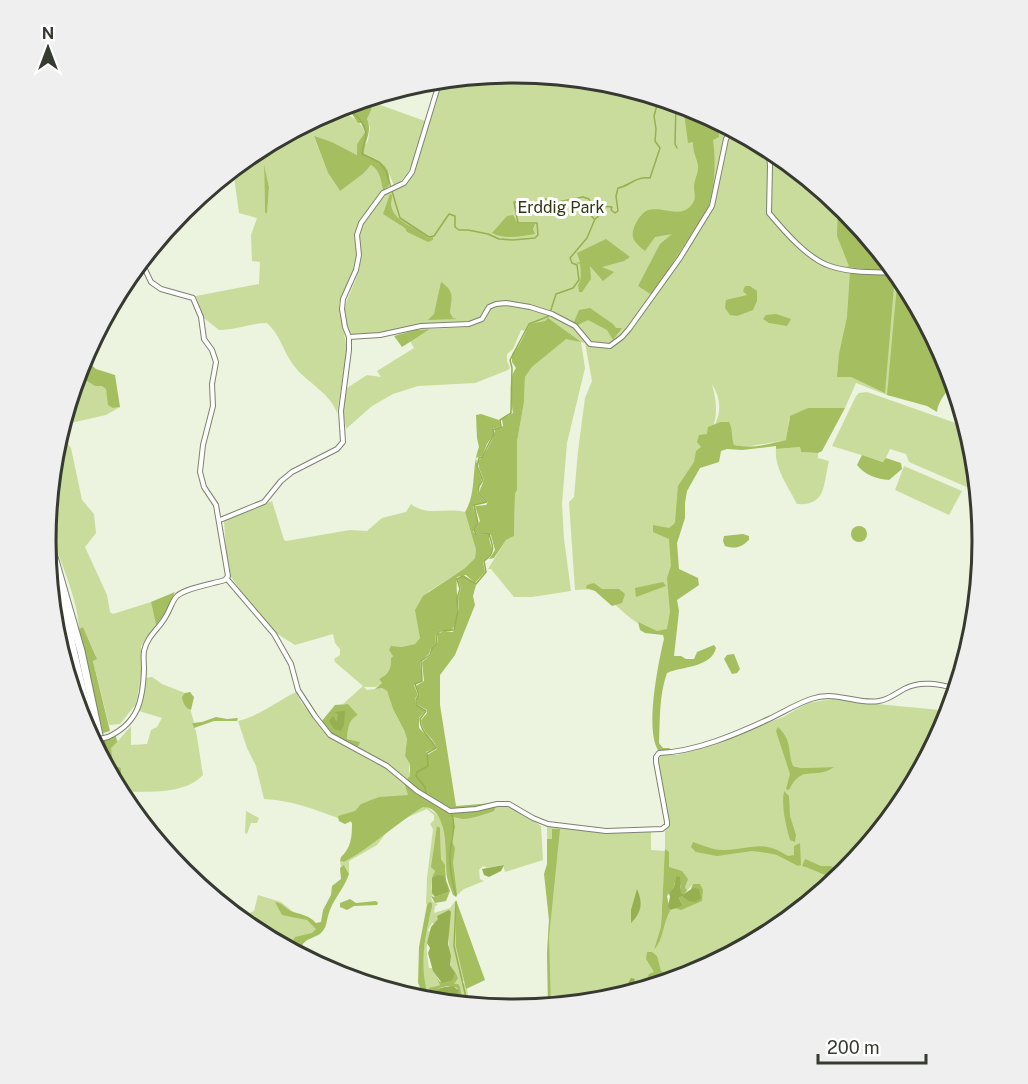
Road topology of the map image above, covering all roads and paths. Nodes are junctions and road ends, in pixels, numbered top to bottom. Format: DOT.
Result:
graph roads {
  1 [pos="437,90"];
  2 [pos="727,137"];
  3 [pos="770,161"];
  4 [pos="145,270"];
  5 [pos="884,272"];
  6 [pos="349,337"];
  7 [pos="220,520"];
  8 [pos="56,564"];
  9 [pos="227,579"];
  10 [pos="58,591"];
  11 [pos="949,686"];
  12 [pos="86,705"];
  13 [pos="99,737"];
  14 [pos="100,739"];
  1 -- 6 [label="street"];
  2 -- 6 [label="street"];
  3 -- 5 [label="street"];
  4 -- 7 [label="street"];
  6 -- 7 [label="street"];
  7 -- 9 [label="street"];
  8 -- 13 [label="highway"];
  9 -- 11 [label="street"];
  9 -- 14 [label="street, bridge"];
  10 -- 12 [label="highway"];
}
